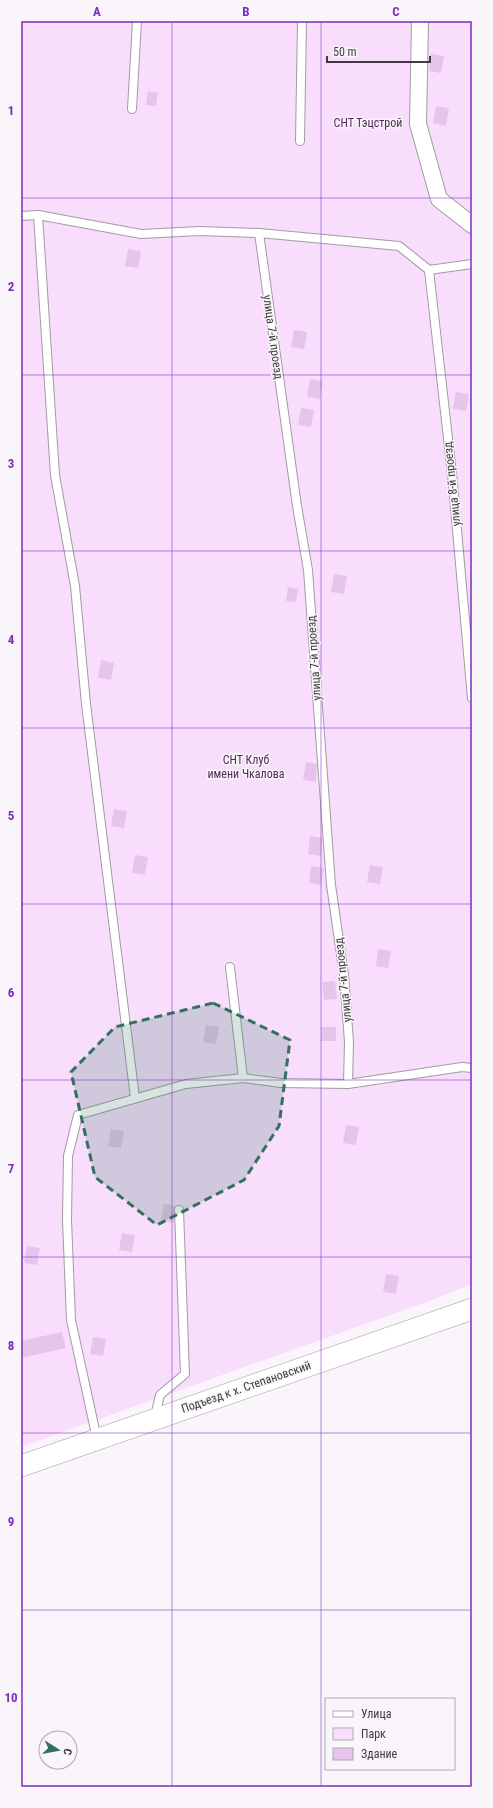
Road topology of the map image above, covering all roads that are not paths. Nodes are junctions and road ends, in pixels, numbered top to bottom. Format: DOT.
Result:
graph roads {
  1 [pos="137,21"];
  2 [pos="302,21"];
  3 [pos="420,21"];
  4 [pos="132,109"];
  5 [pos="300,141"];
  6 [pos="38,215"];
  7 [pos="21,216"];
  8 [pos="472,225"];
  9 [pos="259,233"];
  10 [pos="472,264"];
  11 [pos="429,270"];
  12 [pos="472,698"];
  13 [pos="230,967"];
  14 [pos="472,1068"];
  15 [pos="242,1078"];
  16 [pos="348,1084"];
  17 [pos="135,1098"];
  18 [pos="179,1210"];
  19 [pos="472,1309"];
  20 [pos="154,1419"];
  21 [pos="97,1439"];
  22 [pos="21,1466"];
  1 -- 4 [label="lane"];
  2 -- 5 [label="lane"];
  3 -- 8 [label="street"];
  6 -- 7 [label="lane"];
  6 -- 9 [label="lane"];
  6 -- 17 [label="lane"];
  9 -- 11 [label="lane"];
  9 -- 16 [label="lane, улица 7-й проезд"];
  10 -- 11 [label="lane"];
  11 -- 12 [label="lane, улица 8-й проезд"];
  13 -- 15 [label="lane"];
  14 -- 16 [label="lane"];
  15 -- 16 [label="lane"];
  15 -- 17 [label="lane"];
  17 -- 21 [label="lane"];
  18 -- 20 [label="lane"];
  19 -- 20 [label="street, Подъезд к х. Степановский"];
  20 -- 21 [label="street, Подъезд к х. Степановский"];
  21 -- 22 [label="street, Подъезд к х. Степановский"];
}
